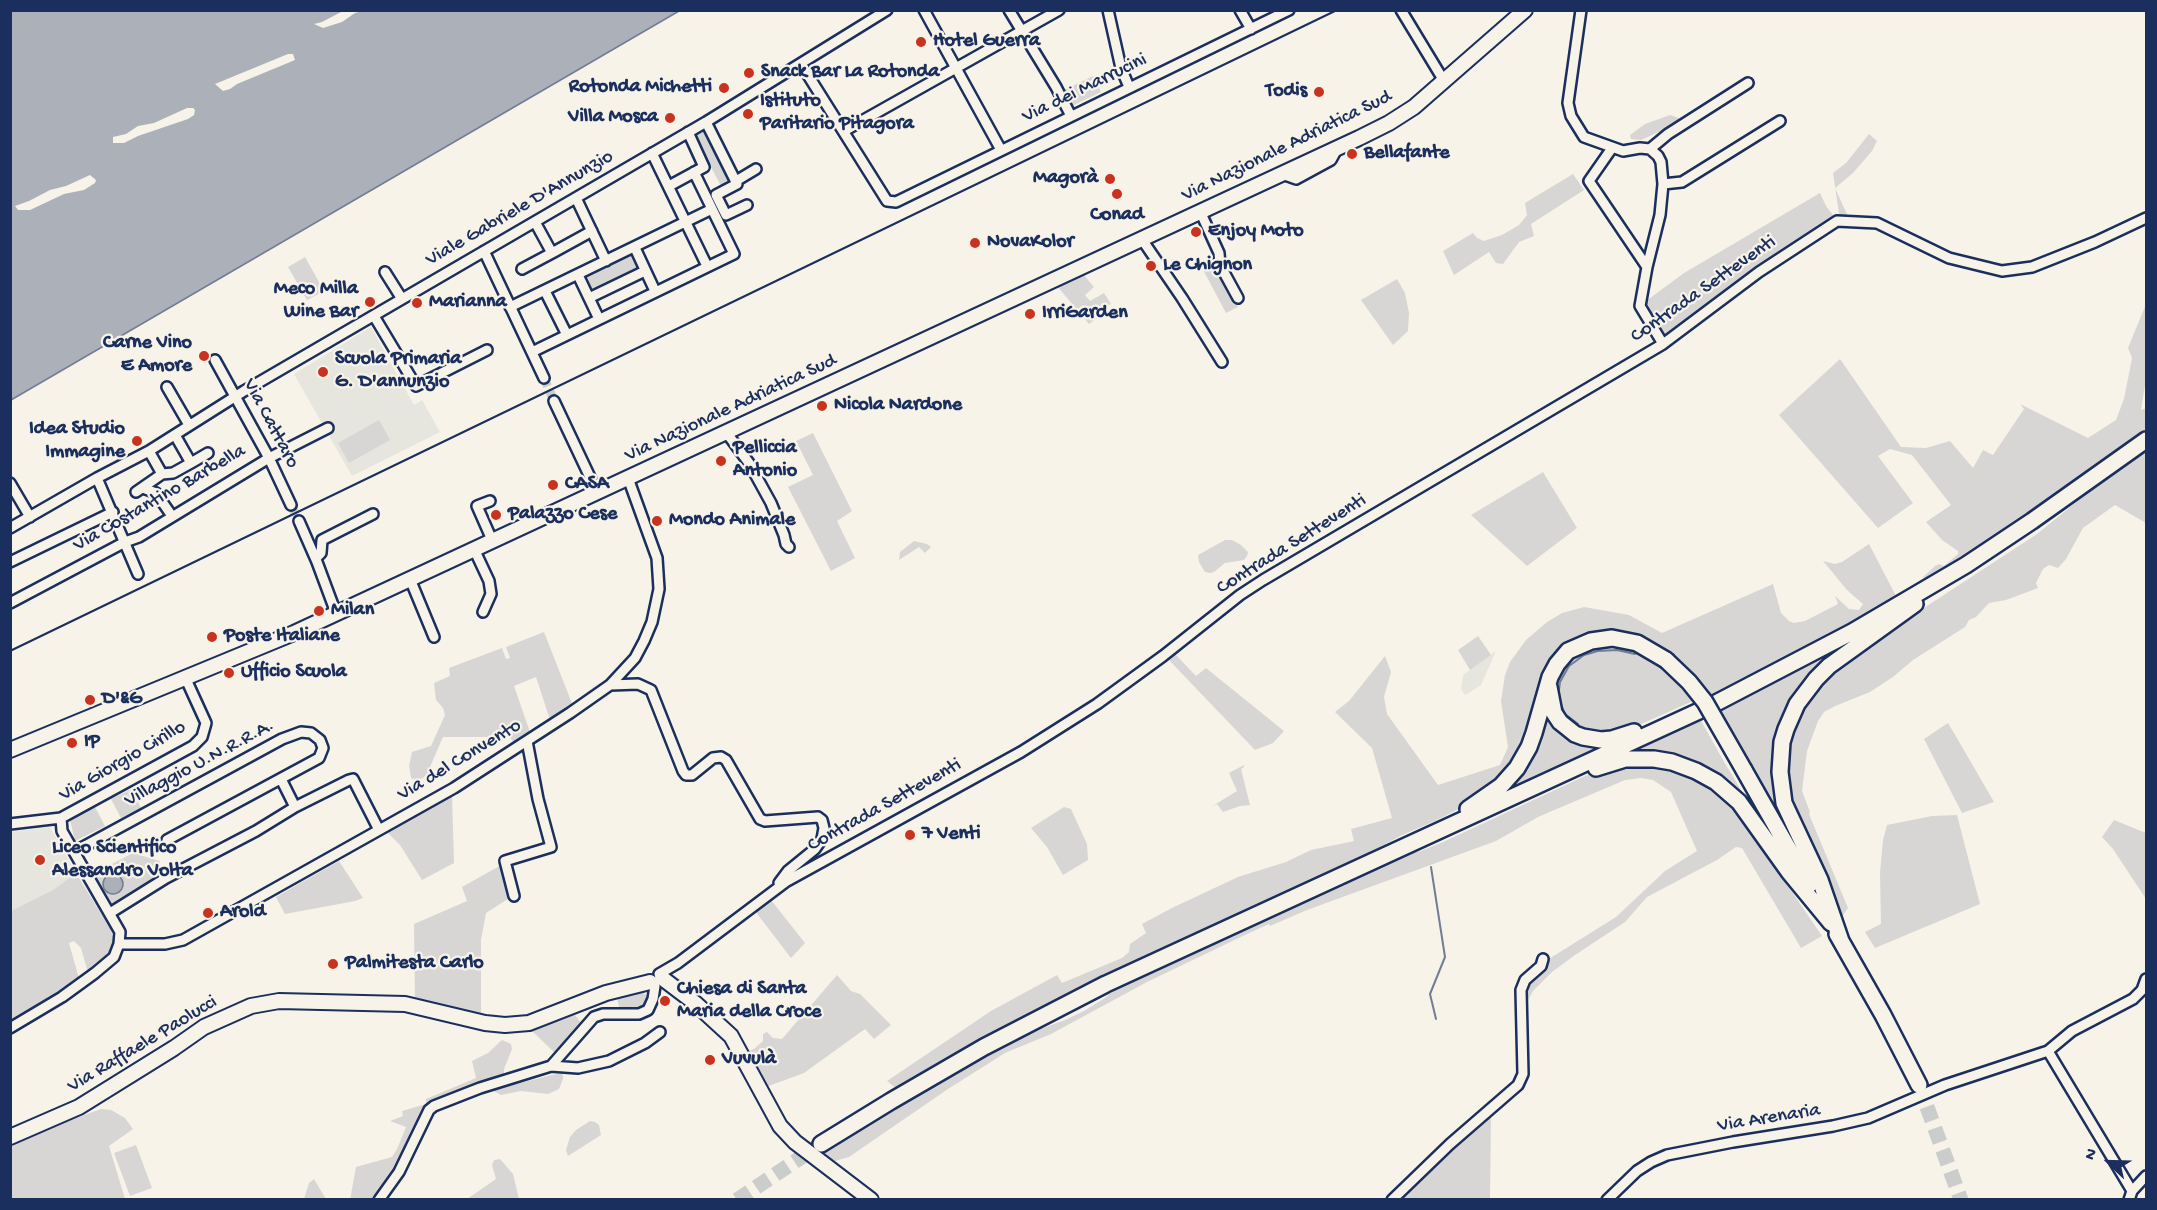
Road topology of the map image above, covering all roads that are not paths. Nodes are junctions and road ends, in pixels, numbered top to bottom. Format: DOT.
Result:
graph roads {
  1 [pos="887,10"];
  2 [pos="924,10"];
  3 [pos="1008,10"];
  4 [pos="1059,10"];
  5 [pos="1107,10"];
  6 [pos="1240,10"];
  7 [pos="1289,10"];
  8 [pos="1401,10"];
  9 [pos="1581,10"];
  10 [pos="1522,11"];
  11 [pos="1251,29"];
  12 [pos="1022,32"];
  13 [pos="805,62"];
  14 [pos="955,68"];
  15 [pos="1444,81"];
  16 [pos="1748,83"];
  17 [pos="1129,87"];
  18 [pos="1071,116"];
  19 [pos="1780,121"];
  20 [pos="706,122"];
  21 [pos="844,131"];
  22 [pos="688,132"];
  23 [pos="1612,148"];
  24 [pos="1650,149"];
  25 [pos="1001,150"];
  26 [pos="652,153"];
  27 [pos="756,169"];
  28 [pos="694,172"];
  29 [pos="736,181"];
  30 [pos="1663,184"];
  31 [pos="669,186"];
  32 [pos="576,198"];
  33 [pos="747,205"];
  34 [pos="712,209"];
  35 [pos="1200,211"];
  36 [pos="2146,218"];
  37 [pos="685,221"];
  38 [pos="535,222"];
  39 [pos="592,231"];
  40 [pos="1141,238"];
  41 [pos="635,248"];
  42 [pos="484,251"];
  43 [pos="552,253"];
  44 [pos="606,261"];
  45 [pos="707,266"];
  46 [pos="1647,267"];
  47 [pos="522,269"];
  48 [pos="645,271"];
  49 [pos="385,272"];
  50 [pos="578,275"];
  51 [pos="545,291"];
  52 [pos="655,291"];
  53 [pos="589,298"];
  54 [pos="1238,298"];
  55 [pos="402,299"];
  56 [pos="510,307"];
  57 [pos="374,316"];
  58 [pos="599,319"];
  59 [pos="567,335"];
  60 [pos="1663,344"];
  61 [pos="487,350"];
  62 [pos="532,352"];
  63 [pos="215,360"];
  64 [pos="1222,362"];
  65 [pos="544,378"];
  66 [pos="166,387"];
  67 [pos="235,396"];
  68 [pos="554,401"];
  69 [pos="189,425"];
  70 [pos="328,428"];
  71 [pos="726,432"];
  72 [pos="175,435"];
  73 [pos="2146,440"];
  74 [pos="149,451"];
  75 [pos="208,453"];
  76 [pos="269,458"];
  77 [pos="191,463"];
  78 [pos="162,474"];
  79 [pos="97,478"];
  80 [pos="628,478"];
  81 [pos="10,483"];
  82 [pos="597,492"];
  83 [pos="490,501"];
  84 [pos="291,505"];
  85 [pos="113,512"];
  86 [pos="373,514"];
  87 [pos="172,516"];
  88 [pos="30,517"];
  89 [pos="299,521"];
  90 [pos="10,528"];
  91 [pos="492,540"];
  92 [pos="125,542"];
  93 [pos="789,547"];
  94 [pos="474,549"];
  95 [pos="316,558"];
  96 [pos="10,562"];
  97 [pos="1966,565"];
  98 [pos="138,574"];
  99 [pos="410,579"];
  100 [pos="10,603"];
  101 [pos="483,612"];
  102 [pos="336,613"];
  103 [pos="434,637"];
  104 [pos="185,677"];
  105 [pos="1548,684"];
  106 [pos="610,685"];
  107 [pos="1716,703"];
  108 [pos="527,741"];
  109 [pos="10,750"];
  110 [pos="281,779"];
  111 [pos="1516,795"];
  112 [pos="296,807"];
  113 [pos="61,819"];
  114 [pos="10,824"];
  115 [pos="379,830"];
  116 [pos="1423,838"];
  117 [pos="167,840"];
  118 [pos="74,852"];
  119 [pos="775,889"];
  120 [pos="514,896"];
  121 [pos="110,913"];
  122 [pos="1831,923"];
  123 [pos="1841,941"];
  124 [pos="119,944"];
  125 [pos="1544,959"];
  126 [pos="2146,979"];
  127 [pos="658,980"];
  128 [pos="10,1028"];
  129 [pos="660,1032"];
  130 [pos="2048,1051"];
  131 [pos="551,1066"];
  132 [pos="1919,1085"];
  133 [pos="10,1137"];
  134 [pos="821,1144"];
  135 [pos="2146,1176"];
  136 [pos="2131,1195"];
  137 [pos="380,1200"];
  138 [pos="870,1200"];
  139 [pos="1392,1200"];
  140 [pos="1607,1200"];
  1 -- 13 [label="street, Viale Gabriele D'Annunzio"];
  2 -- 14 [label="street"];
  3 -- 12 [label="street"];
  4 -- 12 [label="street"];
  5 -- 17 [label="street"];
  6 -- 11 [label="street"];
  7 -- 11 [label="street, Via dei Marrucini"];
  8 -- 15 [label="street"];
  9 -- 23 [label="street"];
  10 -- 15 [label="main road, Via Nazionale Adriatica Sud"];
  11 -- 17 [label="street, Via dei Marrucini"];
  12 -- 14 [label="street"];
  12 -- 18 [label="street"];
  13 -- 20 [label="street, Viale Gabriele D'Annunzio"];
  13 -- 21 [label="street"];
  14 -- 21 [label="street"];
  14 -- 25 [label="street"];
  15 -- 35 [label="main road, Via Nazionale Adriatica Sud"];
  16 -- 24 [label="street"];
  17 -- 18 [label="street, Via dei Marrucini"];
  18 -- 25 [label="street, Via dei Marrucini"];
  19 -- 30 [label="street"];
  20 -- 22 [label="street, Viale Gabriele D'Annunzio"];
  20 -- 29 [label="street"];
  21 -- 25 [label="street, Via dei Marrucini"];
  22 -- 26 [label="street, Viale Gabriele D'Annunzio"];
  22 -- 28 [label="street"];
  23 -- 24 [label="street"];
  23 -- 46 [label="street"];
  24 -- 30 [label="street"];
  26 -- 31 [label="street"];
  26 -- 32 [label="street, Viale Gabriele D'Annunzio"];
  27 -- 29 [label="street"];
  28 -- 31 [label="street"];
  28 -- 34 [label="street"];
  29 -- 33 [label="street"];
  30 -- 46 [label="street"];
  31 -- 37 [label="street"];
  32 -- 38 [label="street, Viale Gabriele D'Annunzio"];
  32 -- 39 [label="street"];
  34 -- 37 [label="street"];
  34 -- 45 [label="street"];
  35 -- 40 [label="main road, Via Nazionale Adriatica Sud"];
  35 -- 54 [label="street"];
  36 -- 60 [label="street, Contrada Setteventi"];
  37 -- 41 [label="street"];
  37 -- 45 [label="street"];
  38 -- 42 [label="street, Viale Gabriele D'Annunzio"];
  38 -- 43 [label="street"];
  39 -- 43 [label="street"];
  39 -- 44 [label="street"];
  40 -- 64 [label="street"];
  40 -- 71 [label="main road, Via Nazionale Adriatica Sud"];
  41 -- 44 [label="street"];
  41 -- 48 [label="street"];
  42 -- 55 [label="street, Viale Gabriele D'Annunzio"];
  42 -- 56 [label="street"];
  43 -- 47 [label="street"];
  44 -- 50 [label="street"];
  45 -- 52 [label="street"];
  46 -- 60 [label="street"];
  48 -- 52 [label="street"];
  48 -- 53 [label="street"];
  49 -- 55 [label="street"];
  50 -- 51 [label="street"];
  50 -- 53 [label="street"];
  51 -- 56 [label="street"];
  51 -- 59 [label="street"];
  52 -- 58 [label="street"];
  53 -- 58 [label="street"];
  55 -- 57 [label="street, Viale Gabriele D'Annunzio"];
  56 -- 62 [label="street"];
  57 -- 61 [label="street"];
  57 -- 67 [label="street, Viale Gabriele D'Annunzio"];
  58 -- 59 [label="street"];
  59 -- 62 [label="street"];
  60 -- 119 [label="street, Contrada Setteventi"];
  62 -- 65 [label="street"];
  63 -- 67 [label="street, Via Cattaro"];
  66 -- 69 [label="street"];
  67 -- 69 [label="street, Viale Gabriele D'Annunzio"];
  67 -- 76 [label="street, Via Cattaro"];
  68 -- 82 [label="street"];
  69 -- 72 [label="street, Viale Gabriele D'Annunzio"];
  70 -- 76 [label="street, Via Costantino Barbella"];
  71 -- 80 [label="main road, Via Nazionale Adriatica Sud"];
  71 -- 93 [label="street"];
  72 -- 74 [label="street, Viale Gabriele D'Annunzio"];
  72 -- 77 [label="street"];
  73 -- 97 [label="highway"];
  74 -- 78 [label="street"];
  74 -- 79 [label="street, Viale Gabriele D'Annunzio"];
  75 -- 77 [label="street"];
  76 -- 84 [label="street, Via Cattaro"];
  76 -- 87 [label="street, Via Costantino Barbella"];
  77 -- 78 [label="street"];
  78 -- 87 [label="street"];
  79 -- 85 [label="street"];
  79 -- 88 [label="street, Viale Gabriele D'Annunzio"];
  80 -- 82 [label="main road, Via Nazionale Adriatica Sud"];
  80 -- 106 [label="street, Via del Convento"];
  81 -- 88 [label="street"];
  82 -- 91 [label="main road, Via Nazionale Adriatica Sud"];
  83 -- 91 [label="street"];
  85 -- 92 [label="street"];
  85 -- 96 [label="street"];
  86 -- 95 [label="street"];
  87 -- 92 [label="street, Via Costantino Barbella"];
  88 -- 90 [label="street, Viale Gabriele D'Annunzio"];
  89 -- 95 [label="street"];
  91 -- 94 [label="main road, Via Nazionale Adriatica Sud"];
  92 -- 98 [label="street"];
  92 -- 100 [label="street, Via Costantino Barbella"];
  94 -- 99 [label="main road, Via Nazionale Adriatica Sud"];
  94 -- 101 [label="street"];
  95 -- 102 [label="street"];
  97 -- 107 [label="highway"];
  97 -- 123 [label="highway"];
  99 -- 102 [label="main road, Via Nazionale Adriatica Sud"];
  99 -- 103 [label="street"];
  102 -- 104 [label="main road, Via Nazionale Adriatica Sud"];
  104 -- 109 [label="main road, Via Nazionale Adriatica Sud"];
  104 -- 113 [label="street, Via Giorgio Cirillo"];
  105 -- 111 [label="highway"];
  105 -- 116 [label="highway"];
  105 -- 122 [label="highway, bridge"];
  106 -- 108 [label="street, Via del Convento"];
  106 -- 119 [label="street"];
  108 -- 115 [label="street, Via del Convento"];
  108 -- 120 [label="street"];
  110 -- 112 [label="street"];
  110 -- 117 [label="street, Villaggio U.N.R.R.A."];
  110 -- 118 [label="street, Villaggio U.N.R.R.A."];
  111 -- 116 [label="highway"];
  111 -- 122 [label="highway"];
  112 -- 115 [label="street"];
  112 -- 121 [label="street"];
  113 -- 114 [label="street"];
  113 -- 118 [label="street, Via Giorgio Cirillo"];
  115 -- 124 [label="street, Via del Convento"];
  116 -- 134 [label="highway"];
  118 -- 121 [label="street, Via Giorgio Cirillo"];
  119 -- 127 [label="street, Contrada Setteventi"];
  121 -- 124 [label="street, Via Giorgio Cirillo"];
  122 -- 123 [label="highway"];
  123 -- 132 [label="highway"];
  124 -- 128 [label="street"];
  125 -- 139 [label="street"];
  126 -- 130 [label="street"];
  127 -- 131 [label="street"];
  127 -- 133 [label="main road, Via Raffaele Paolucci"];
  127 -- 138 [label="main road"];
  129 -- 131 [label="street"];
  130 -- 136 [label="street"];
  130 -- 140 [label="street, Via Arenaria"];
  131 -- 137 [label="street"];
  135 -- 136 [label="street"];
}
